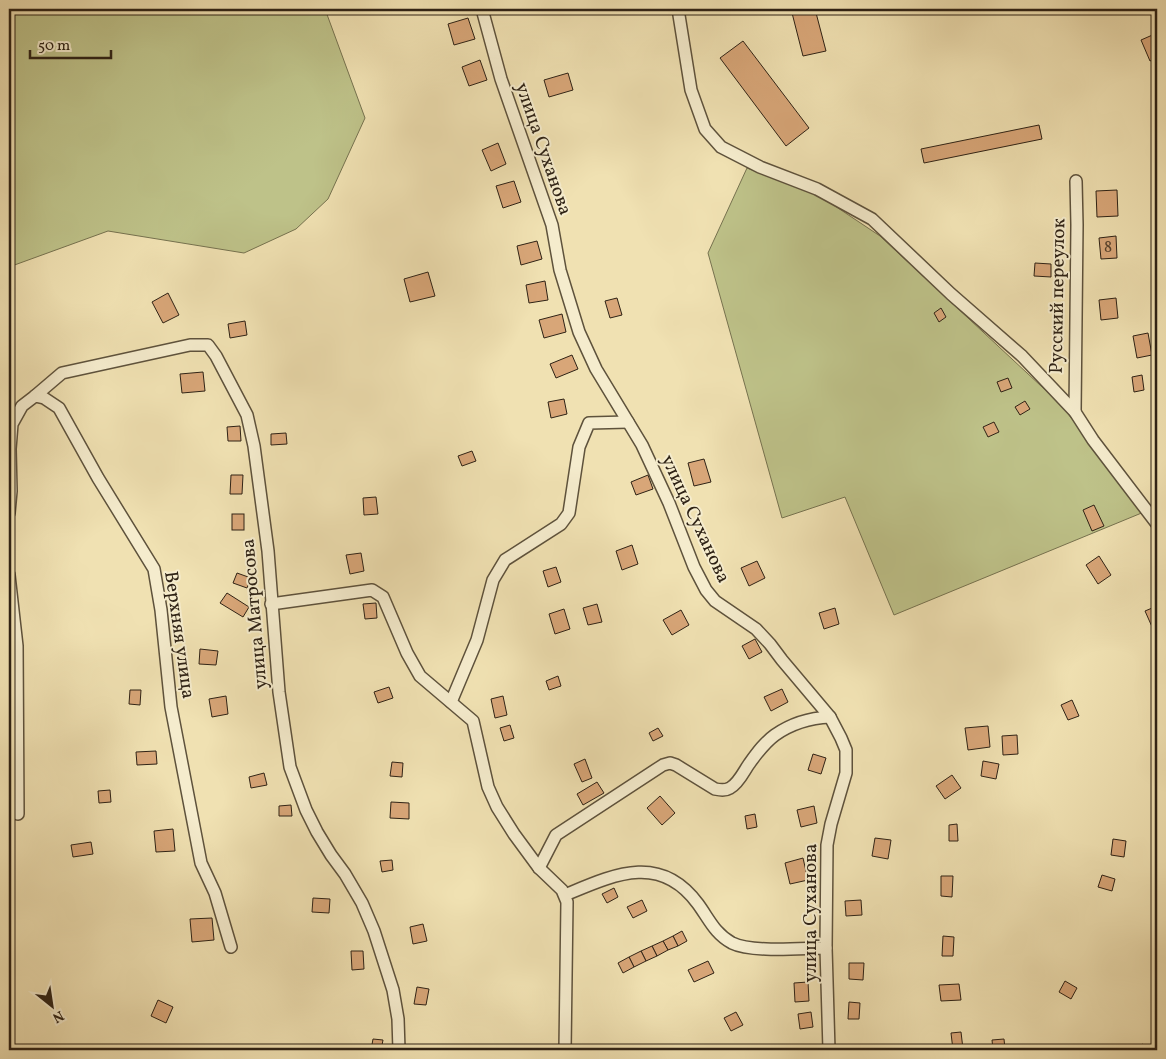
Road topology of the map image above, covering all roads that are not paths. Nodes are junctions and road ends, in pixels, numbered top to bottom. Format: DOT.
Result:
graph roads {
  1 [pos="482,9"];
  2 [pos="678,9"];
  3 [pos="1076,181"];
  4 [pos="35,396"];
  5 [pos="1075,412"];
  6 [pos="628,422"];
  7 [pos="9,513"];
  8 [pos="1157,524"];
  9 [pos="9,575"];
  10 [pos="271,604"];
  11 [pos="451,702"];
  12 [pos="830,717"];
  13 [pos="18,814"];
  14 [pos="539,868"];
  15 [pos="565,895"];
  16 [pos="231,947"];
  17 [pos="826,948"];
  18 [pos="399,1050"];
  19 [pos="565,1050"];
  20 [pos="828,1050"];
  1 -- 6 [label="street, улица Суханова"];
  2 -- 5 [label="street"];
  3 -- 5 [label="street, Русский переулок"];
  4 -- 7 [label="street"];
  4 -- 10 [label="street, улица Матросова"];
  4 -- 16 [label="street, Верхняя улица"];
  5 -- 8 [label="street"];
  6 -- 11 [label="street"];
  6 -- 12 [label="street, улица Суханова"];
  9 -- 13 [label="street"];
  10 -- 11 [label="street"];
  10 -- 18 [label="street, улица Матросова"];
  11 -- 14 [label="street"];
  12 -- 14 [label="street"];
  12 -- 17 [label="street, улица Суханова"];
  14 -- 15 [label="street"];
  15 -- 17 [label="street"];
  15 -- 19 [label="street"];
  17 -- 20 [label="street, улица Суханова"];
}
